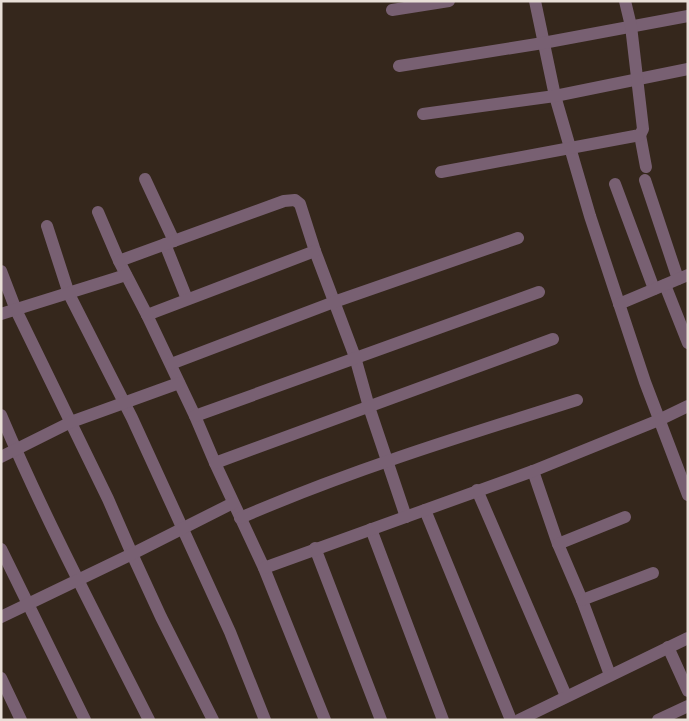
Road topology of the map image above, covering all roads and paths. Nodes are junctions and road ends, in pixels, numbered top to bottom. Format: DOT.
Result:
graph roads {
  1 [pos="449,1"];
  2 [pos="535,1"];
  3 [pos="626,1"];
  4 [pos="392,10"];
  5 [pos="688,16"];
  6 [pos="631,26"];
  7 [pos="543,43"];
  8 [pos="399,66"];
  9 [pos="687,71"];
  10 [pos="638,78"];
  11 [pos="555,96"];
  12 [pos="424,114"];
  13 [pos="640,134"];
  14 [pos="571,148"];
  15 [pos="646,167"];
  16 [pos="441,172"];
  17 [pos="145,180"];
  18 [pos="645,180"];
  19 [pos="615,184"];
  20 [pos="98,212"];
  21 [pos="47,226"];
  22 [pos="518,238"];
  23 [pos="170,242"];
  24 [pos="315,251"];
  25 [pos="119,262"];
  26 [pos="1,271"];
  27 [pos="126,275"];
  28 [pos="683,277"];
  29 [pos="660,287"];
  30 [pos="539,292"];
  31 [pos="70,294"];
  32 [pos="187,300"];
  33 [pos="334,302"];
  34 [pos="619,304"];
  35 [pos="16,310"];
  36 [pos="1,314"];
  37 [pos="147,315"];
  38 [pos="553,339"];
  39 [pos="688,343"];
  40 [pos="355,357"];
  41 [pos="170,364"];
  42 [pos="180,383"];
  43 [pos="577,400"];
  44 [pos="124,402"];
  45 [pos="688,406"];
  46 [pos="369,407"];
  47 [pos="1,415"];
  48 [pos="195,416"];
  49 [pos="659,420"];
  50 [pos="71,422"];
  51 [pos="16,450"];
  52 [pos="1,457"];
  53 [pos="388,460"];
  54 [pos="214,463"];
  55 [pos="533,471"];
  56 [pos="478,490"];
  57 [pos="688,496"];
  58 [pos="233,503"];
  59 [pos="425,510"];
  60 [pos="625,516"];
  61 [pos="406,517"];
  62 [pos="240,518"];
  63 [pos="182,528"];
  64 [pos="371,529"];
  65 [pos="558,544"];
  66 [pos="316,548"];
  67 [pos="1,549"];
  68 [pos="132,554"];
  69 [pos="264,568"];
  70 [pos="653,573"];
  71 [pos="78,580"];
  72 [pos="582,600"];
  73 [pos="27,605"];
  74 [pos="1,617"];
  75 [pos="678,642"];
  76 [pos="610,676"];
  77 [pos="1,678"];
  78 [pos="688,691"];
  79 [pos="566,696"];
  80 [pos="688,706"];
  81 [pos="21,720"];
  82 [pos="85,720"];
  83 [pos="149,720"];
  84 [pos="213,720"];
  85 [pos="265,720"];
  86 [pos="325,720"];
  87 [pos="381,720"];
  88 [pos="443,720"];
  89 [pos="511,720"];
  90 [pos="519,720"];
  91 [pos="658,720"];
  1 -- 4 [label="street"];
  2 -- 7 [label="street"];
  3 -- 6 [label="street"];
  5 -- 6 [label="street"];
  6 -- 7 [label="street"];
  6 -- 10 [label="street"];
  7 -- 8 [label="street"];
  7 -- 11 [label="street"];
  9 -- 10 [label="street"];
  10 -- 11 [label="street"];
  10 -- 13 [label="street"];
  11 -- 12 [label="street"];
  11 -- 14 [label="street"];
  13 -- 14 [label="street"];
  13 -- 15 [label="street"];
  14 -- 16 [label="street"];
  14 -- 34 [label="street"];
  17 -- 23 [label="street"];
  18 -- 28 [label="street"];
  19 -- 29 [label="street"];
  20 -- 25 [label="street"];
  21 -- 31 [label="street"];
  22 -- 33 [label="street"];
  23 -- 24 [label="street"];
  23 -- 25 [label="street"];
  23 -- 32 [label="street"];
  24 -- 32 [label="street"];
  24 -- 33 [label="street"];
  25 -- 27 [label="street"];
  26 -- 35 [label="street"];
  27 -- 31 [label="street"];
  27 -- 37 [label="street"];
  28 -- 29 [label="street"];
  29 -- 34 [label="street"];
  29 -- 39 [label="street"];
  30 -- 40 [label="street"];
  31 -- 35 [label="street"];
  31 -- 44 [label="street"];
  32 -- 37 [label="street"];
  33 -- 40 [label="street"];
  33 -- 41 [label="street"];
  34 -- 49 [label="street"];
  35 -- 36 [label="street"];
  35 -- 50 [label="street"];
  37 -- 41 [label="street"];
  38 -- 46 [label="street"];
  40 -- 46 [label="street"];
  40 -- 48 [label="street"];
  41 -- 42 [label="street"];
  42 -- 44 [label="street"];
  42 -- 48 [label="street"];
  43 -- 53 [label="street"];
  44 -- 50 [label="street"];
  44 -- 63 [label="street"];
  45 -- 49 [label="street"];
  46 -- 53 [label="street"];
  46 -- 54 [label="street"];
  47 -- 51 [label="street"];
  48 -- 54 [label="street"];
  49 -- 55 [label="street"];
  49 -- 57 [label="street"];
  50 -- 51 [label="street"];
  50 -- 68 [label="street"];
  51 -- 52 [label="street"];
  51 -- 71 [label="street"];
  53 -- 61 [label="street"];
  53 -- 62 [label="street"];
  54 -- 58 [label="street"];
  55 -- 56 [label="street"];
  55 -- 65 [label="street"];
  56 -- 59 [label="street"];
  56 -- 79 [label="street"];
  58 -- 62 [label="street"];
  58 -- 63 [label="street"];
  59 -- 61 [label="street"];
  59 -- 89 [label="street"];
  60 -- 65 [label="street"];
  61 -- 64 [label="street"];
  62 -- 69 [label="street"];
  63 -- 68 [label="street"];
  63 -- 85 [label="street"];
  64 -- 66 [label="street"];
  64 -- 88 [label="street"];
  65 -- 72 [label="street"];
  66 -- 69 [label="street"];
  66 -- 87 [label="street"];
  67 -- 73 [label="street"];
  68 -- 71 [label="street"];
  68 -- 84 [label="street"];
  69 -- 86 [label="street"];
  70 -- 72 [label="street"];
  71 -- 73 [label="street"];
  71 -- 83 [label="street"];
  72 -- 76 [label="street"];
  73 -- 74 [label="street"];
  73 -- 82 [label="street"];
  75 -- 76 [label="street"];
  75 -- 78 [label="street"];
  76 -- 79 [label="street"];
  77 -- 81 [label="street"];
  79 -- 90 [label="street"];
  80 -- 91 [label="street"];
}
